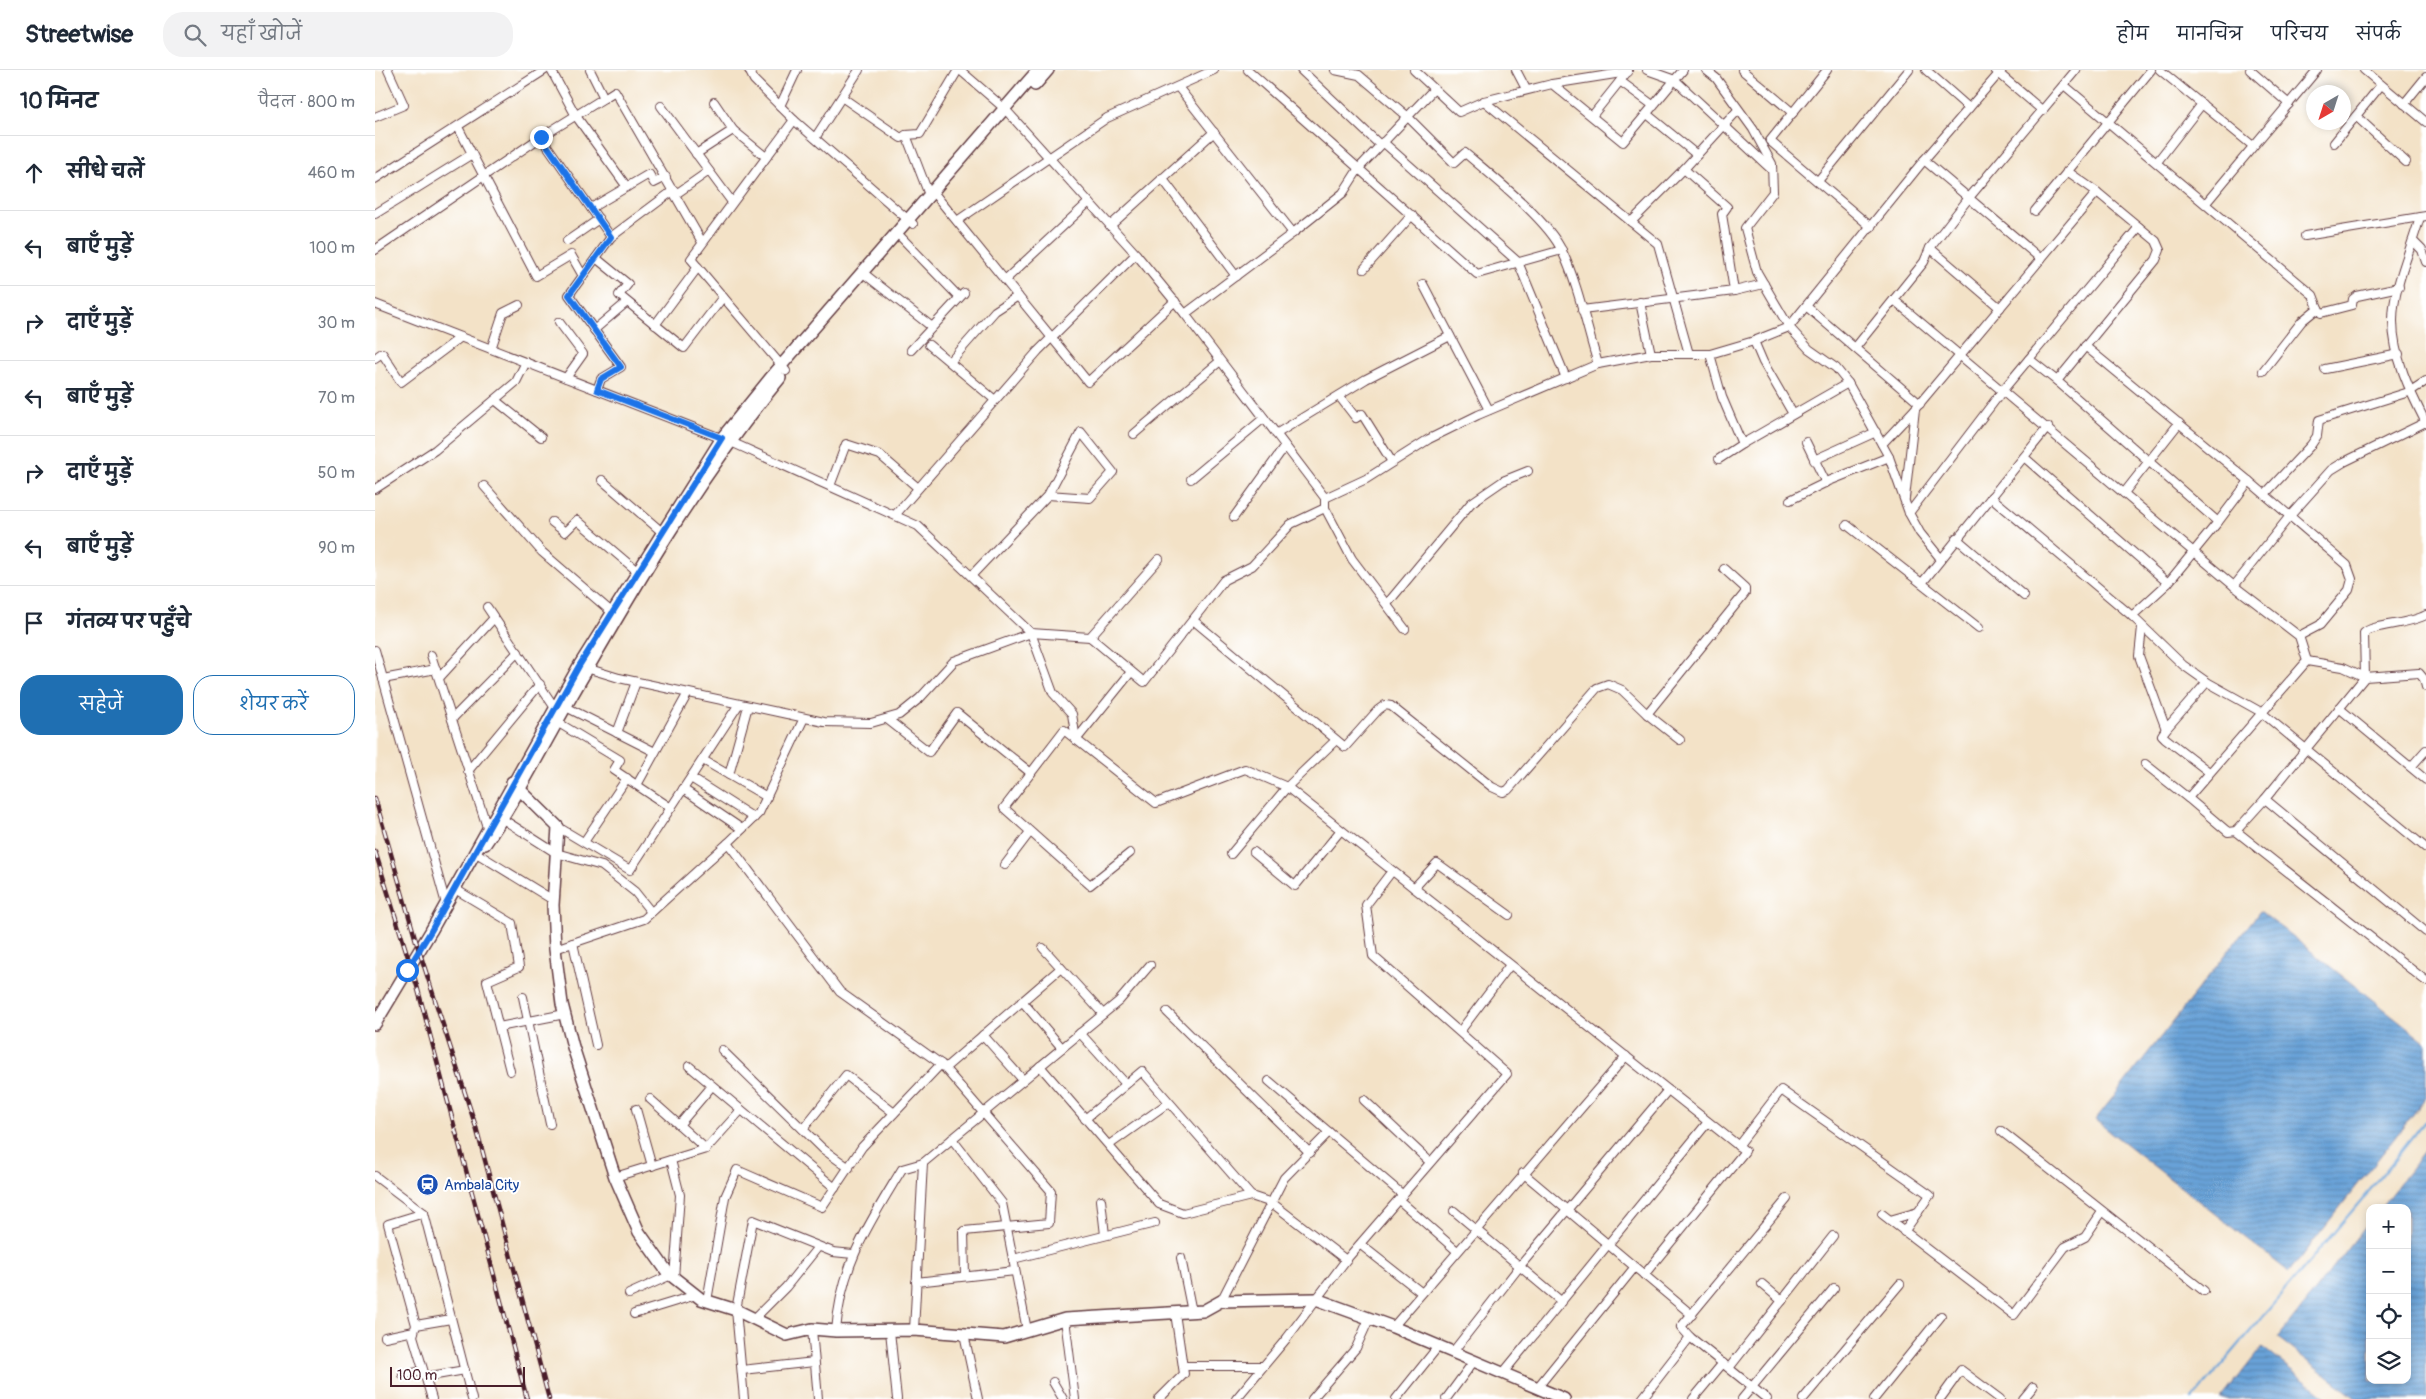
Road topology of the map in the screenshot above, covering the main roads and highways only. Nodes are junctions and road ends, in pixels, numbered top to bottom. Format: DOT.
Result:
graph roads {
  1 [pos="1038,70"];
  2 [pos="1048,70"];
  3 [pos="1007,112"];
  4 [pos="899,235"];
  5 [pos="784,368"];
  6 [pos="726,440"];
  7 [pos="615,615"];
  8 [pos="560,707"];
  9 [pos="516,785"];
  10 [pos="456,886"];
  11 [pos="379,1008"];
  12 [pos="375,1024"];
  13 [pos="1556,1398"];
  1 -- 3 [label="main road"];
  2 -- 3 [label="main road"];
  3 -- 4 [label="main road"];
  4 -- 5 [label="main road"];
  4 -- 5 [label="main road"];
  5 -- 6 [label="main road"];
  6 -- 7 [label="main road"];
  6 -- 7 [label="main road"];
  7 -- 8 [label="main road"];
  8 -- 9 [label="main road"];
  8 -- 9 [label="main road"];
  9 -- 10 [label="main road"];
  9 -- 10 [label="main road"];
  9 -- 13 [label="main road"];
  10 -- 11 [label="main road"];
  11 -- 12 [label="main road"];
}
